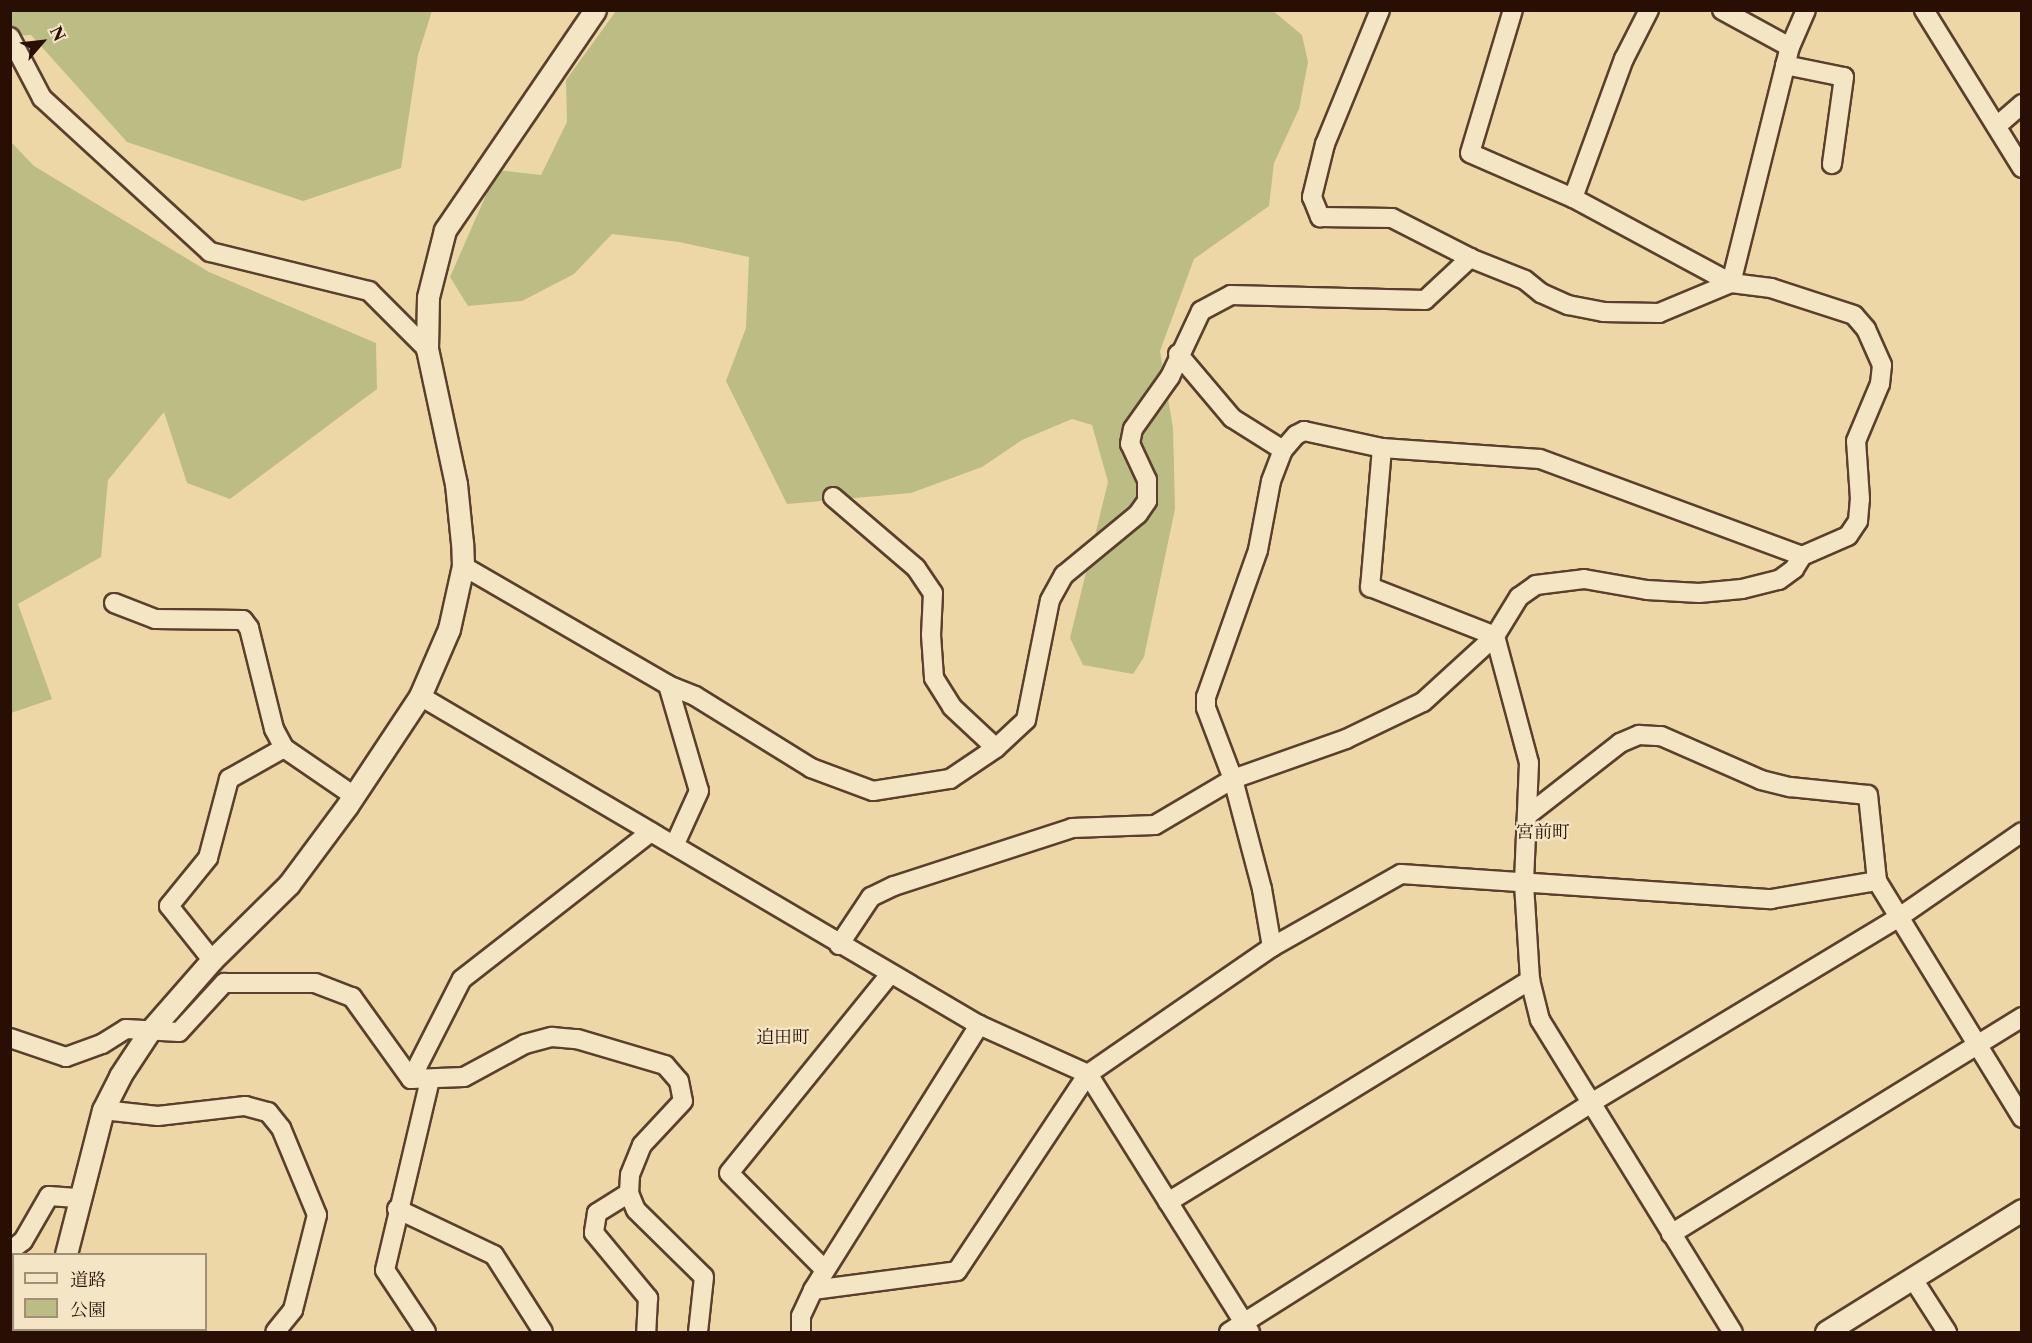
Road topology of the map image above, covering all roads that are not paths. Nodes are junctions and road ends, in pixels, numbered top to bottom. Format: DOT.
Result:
graph roads {
  1 [pos="595,10"];
  2 [pos="1380,10"];
  3 [pos="1513,10"];
  4 [pos="1649,10"];
  5 [pos="1722,10"];
  6 [pos="1806,10"];
  7 [pos="1924,10"];
  8 [pos="10,37"];
  9 [pos="1790,47"];
  10 [pos="1785,65"];
  11 [pos="2022,104"];
  12 [pos="1998,125"];
  13 [pos="1832,164"];
  14 [pos="2022,168"];
  15 [pos="1573,198"];
  16 [pos="1470,258"];
  17 [pos="1731,283"];
  18 [pos="426,349"];
  19 [pos="1178,354"];
  20 [pos="1382,448"];
  21 [pos="1283,450"];
  22 [pos="833,497"];
  23 [pos="1802,555"];
  24 [pos="463,566"];
  25 [pos="114,603"];
  26 [pos="1495,636"];
  27 [pos="669,685"];
  28 [pos="420,696"];
  29 [pos="996,747"];
  30 [pos="284,748"];
  31 [pos="1233,779"];
  32 [pos="354,796"];
  33 [pos="1528,816"];
  34 [pos="651,832"];
  35 [pos="2022,832"];
  36 [pos="674,846"];
  37 [pos="1877,880"];
  38 [pos="1524,884"];
  39 [pos="1898,918"];
  40 [pos="840,945"];
  41 [pos="1272,947"];
  42 [pos="212,960"];
  43 [pos="890,974"];
  44 [pos="1530,980"];
  45 [pos="2022,1017"];
  46 [pos="979,1025"];
  47 [pos="149,1032"];
  48 [pos="10,1038"];
  49 [pos="1975,1046"];
  50 [pos="1088,1074"];
  51 [pos="411,1079"];
  52 [pos="430,1079"];
  53 [pos="1591,1103"];
  54 [pos="103,1110"];
  55 [pos="2022,1118"];
  56 [pos="629,1193"];
  57 [pos="80,1198"];
  58 [pos="1168,1202"];
  59 [pos="396,1209"];
  60 [pos="2022,1210"];
  61 [pos="1671,1234"];
  62 [pos="10,1251"];
  63 [pos="66,1253"];
  64 [pos="825,1270"];
  65 [pos="1912,1279"];
  66 [pos="813,1290"];
  67 [pos="1241,1329"];
  68 [pos="275,1332"];
  69 [pos="426,1332"];
  70 [pos="543,1332"];
  71 [pos="646,1332"];
  72 [pos="698,1332"];
  73 [pos="801,1332"];
  74 [pos="1733,1332"];
  75 [pos="1826,1332"];
  76 [pos="1947,1332"];
  1 -- 18 [label="street"];
  2 -- 16 [label="street"];
  3 -- 15 [label="street"];
  4 -- 15 [label="street"];
  5 -- 9 [label="street"];
  6 -- 9 [label="street"];
  7 -- 12 [label="street"];
  8 -- 18 [label="street"];
  9 -- 10 [label="street"];
  10 -- 13 [label="street"];
  10 -- 17 [label="street"];
  11 -- 12 [label="street"];
  12 -- 14 [label="street"];
  15 -- 17 [label="street"];
  16 -- 17 [label="street"];
  16 -- 19 [label="street"];
  17 -- 23 [label="street"];
  18 -- 24 [label="street"];
  19 -- 21 [label="street"];
  19 -- 29 [label="street"];
  20 -- 21 [label="street"];
  20 -- 23 [label="street"];
  20 -- 26 [label="street"];
  21 -- 31 [label="street"];
  22 -- 29 [label="street"];
  23 -- 26 [label="street"];
  24 -- 27 [label="street"];
  24 -- 28 [label="street"];
  25 -- 30 [label="street"];
  26 -- 31 [label="street"];
  26 -- 33 [label="street"];
  27 -- 29 [label="street"];
  27 -- 36 [label="street"];
  28 -- 32 [label="street"];
  28 -- 34 [label="street"];
  30 -- 32 [label="street"];
  30 -- 42 [label="street"];
  31 -- 40 [label="street"];
  31 -- 41 [label="street"];
  32 -- 42 [label="street"];
  33 -- 37 [label="street"];
  33 -- 38 [label="street"];
  34 -- 36 [label="street"];
  34 -- 51 [label="street"];
  35 -- 39 [label="street"];
  36 -- 40 [label="street"];
  37 -- 38 [label="street"];
  37 -- 39 [label="street"];
  38 -- 41 [label="street"];
  38 -- 44 [label="street"];
  39 -- 49 [label="street"];
  39 -- 53 [label="street"];
  40 -- 43 [label="street"];
  41 -- 50 [label="street"];
  42 -- 47 [label="street"];
  43 -- 46 [label="street"];
  43 -- 64 [label="street"];
  44 -- 53 [label="street"];
  44 -- 58 [label="street"];
  45 -- 49 [label="street"];
  46 -- 50 [label="street"];
  46 -- 64 [label="street"];
  47 -- 48 [label="street"];
  47 -- 51 [label="street"];
  47 -- 54 [label="street"];
  49 -- 55 [label="street"];
  49 -- 61 [label="street"];
  50 -- 58 [label="street"];
  50 -- 66 [label="street"];
  51 -- 52 [label="street"];
  52 -- 56 [label="street"];
  52 -- 59 [label="street"];
  53 -- 61 [label="street"];
  53 -- 67 [label="street"];
  54 -- 57 [label="street"];
  54 -- 68 [label="street"];
  56 -- 71 [label="street"];
  56 -- 72 [label="street"];
  57 -- 62 [label="street"];
  57 -- 63 [label="street"];
  58 -- 67 [label="street"];
  59 -- 69 [label="street"];
  59 -- 70 [label="street"];
  60 -- 65 [label="street"];
  61 -- 74 [label="street"];
  64 -- 66 [label="street"];
  65 -- 75 [label="street"];
  65 -- 76 [label="street"];
  66 -- 73 [label="street"];
}
